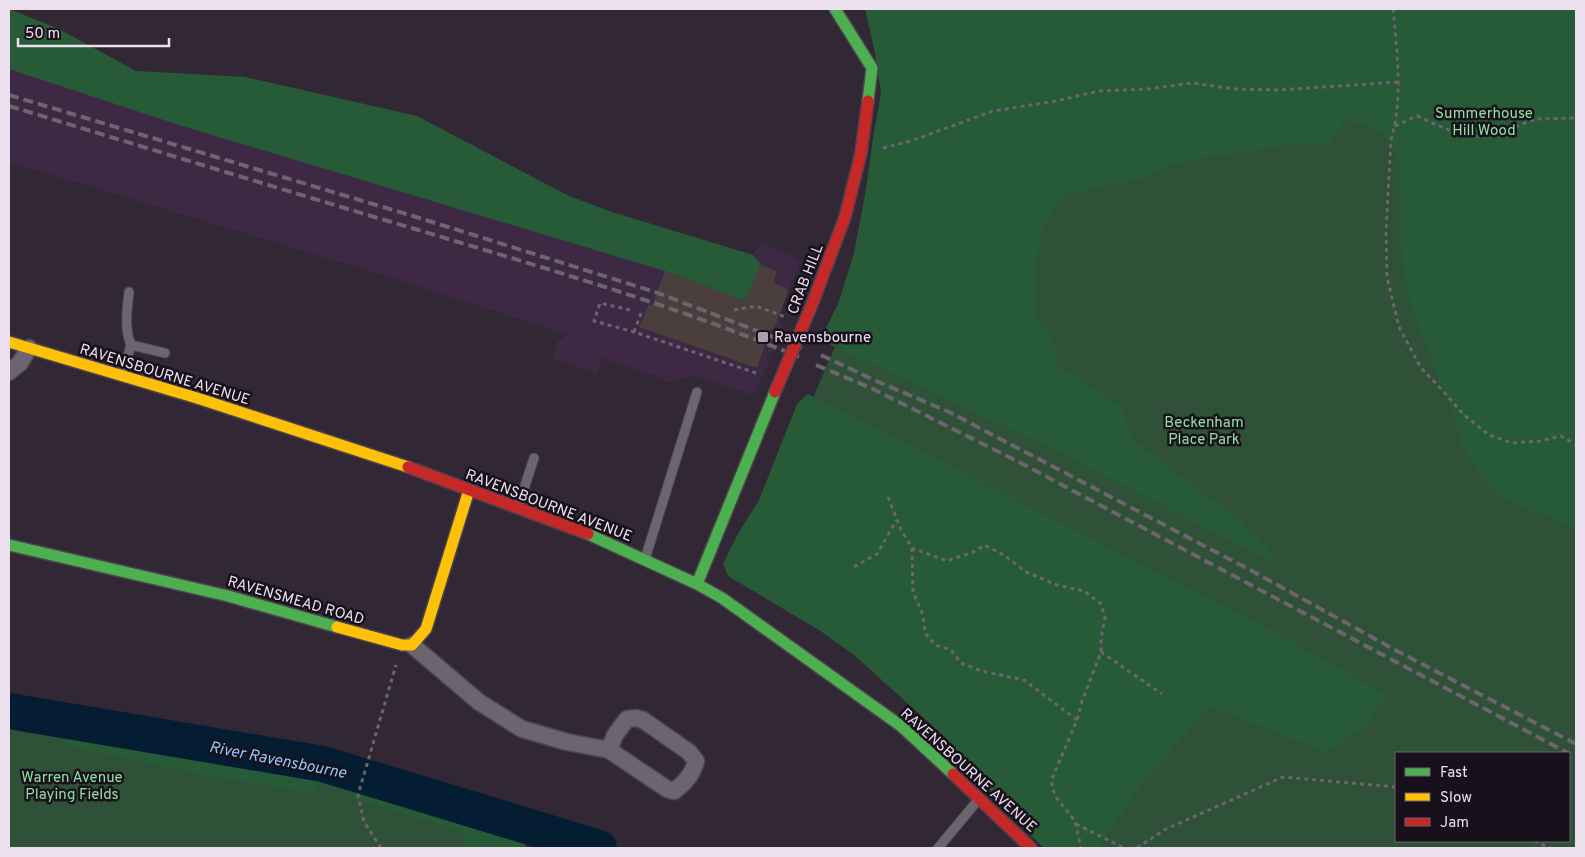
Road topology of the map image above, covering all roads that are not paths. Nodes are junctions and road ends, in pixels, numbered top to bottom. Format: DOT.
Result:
graph roads {
  1 [pos="835,9"];
  2 [pos="129,292"];
  3 [pos="9,342"];
  4 [pos="131,345"];
  5 [pos="29,348"];
  6 [pos="165,353"];
  7 [pos="9,372"];
  8 [pos="122,376"];
  9 [pos="697,392"];
  10 [pos="534,458"];
  11 [pos="469,490"];
  12 [pos="518,508"];
  13 [pos="9,545"];
  14 [pos="644,559"];
  15 [pos="697,584"];
  16 [pos="407,645"];
  17 [pos="609,750"];
  18 [pos="979,799"];
  19 [pos="938,848"];
  20 [pos="1031,848"];
  1 -- 15 [label="street, CRAB HILL, bridge"];
  2 -- 4 [label="lane"];
  3 -- 5 [label="street, RAVENSBOURNE AVENUE"];
  4 -- 6 [label="lane"];
  4 -- 8 [label="lane"];
  5 -- 7 [label="street"];
  5 -- 8 [label="street, RAVENSBOURNE AVENUE"];
  8 -- 11 [label="street, RAVENSBOURNE AVENUE"];
  9 -- 14 [label="lane"];
  10 -- 12 [label="lane"];
  11 -- 12 [label="street, RAVENSBOURNE AVENUE"];
  11 -- 16 [label="street"];
  12 -- 14 [label="street, RAVENSBOURNE AVENUE"];
  13 -- 16 [label="street, RAVENSMEAD ROAD"];
  14 -- 15 [label="street, RAVENSBOURNE AVENUE"];
  15 -- 18 [label="street, RAVENSBOURNE AVENUE"];
  16 -- 17 [label="street"];
  17 -- 17 [label="street"];
  18 -- 19 [label="lane"];
  18 -- 20 [label="street, RAVENSBOURNE AVENUE"];
}
